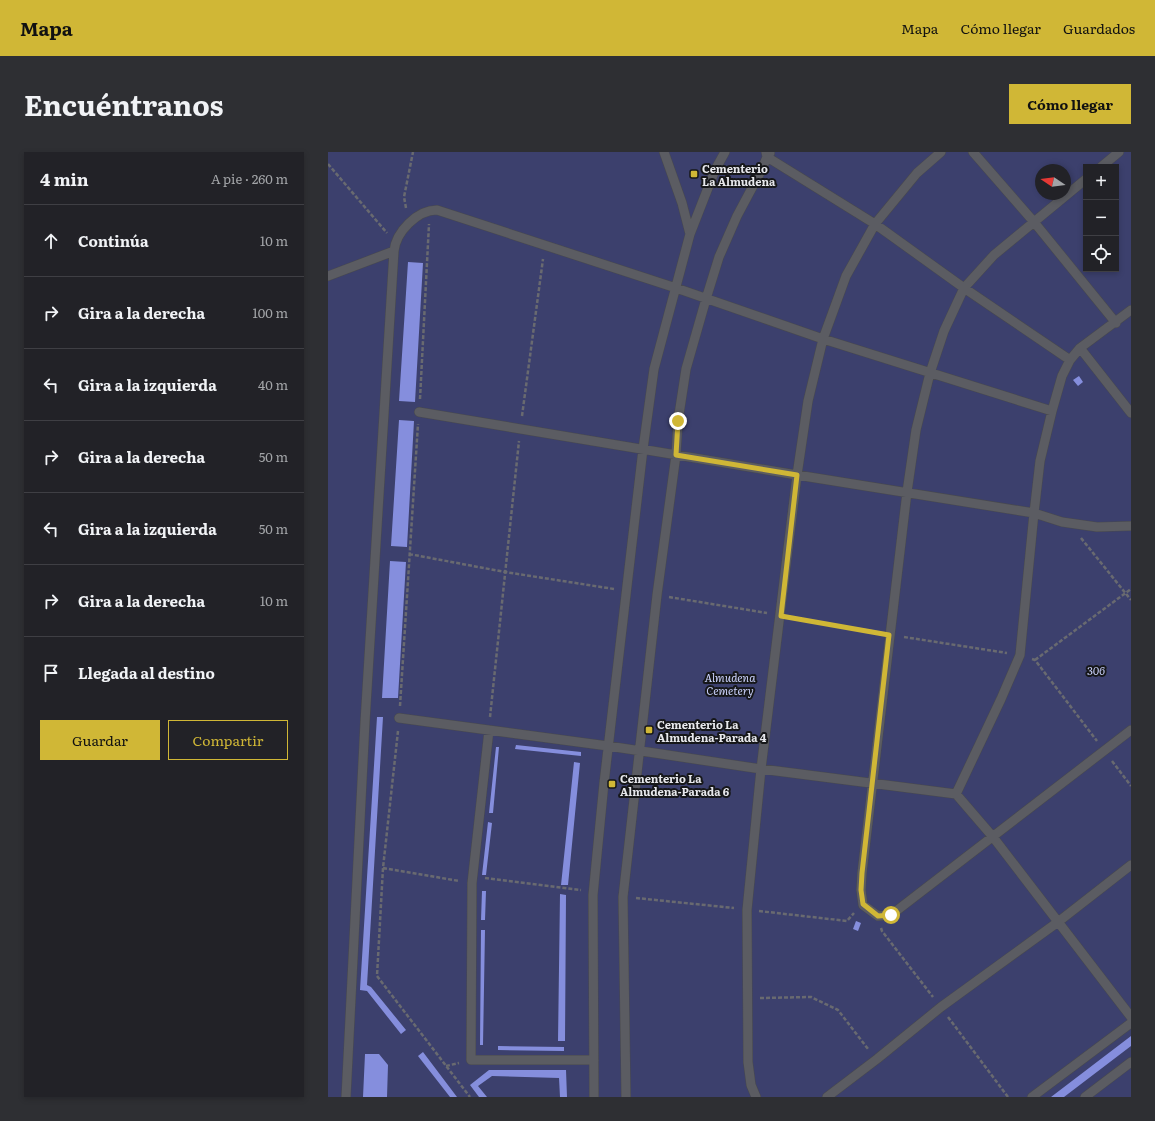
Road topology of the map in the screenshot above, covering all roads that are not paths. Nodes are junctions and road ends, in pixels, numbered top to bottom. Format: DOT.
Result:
graph roads {
  1 [pos="664,152"];
  2 [pos="725,152"];
  3 [pos="941,152"];
  4 [pos="973,152"];
  5 [pos="1119,152"];
  6 [pos="768,154"];
  7 [pos="1105,164"];
  8 [pos="1083,181"];
  9 [pos="1034,222"];
  10 [pos="875,224"];
  11 [pos="690,234"];
  12 [pos="394,247"];
  13 [pos="328,276"];
  14 [pos="676,288"];
  15 [pos="964,288"];
  16 [pos="706,299"];
  17 [pos="1131,310"];
  18 [pos="1116,323"];
  19 [pos="823,339"];
  20 [pos="1080,348"];
  21 [pos="1070,360"];
  22 [pos="930,373"];
  23 [pos="1052,411"];
  24 [pos="419,412"];
  25 [pos="1131,413"];
  26 [pos="643,449"];
  27 [pos="676,455"];
  28 [pos="797,475"];
  29 [pos="907,492"];
  30 [pos="1034,513"];
  31 [pos="1131,526"];
  32 [pos="399,718"];
  33 [pos="489,730"];
  34 [pos="1131,730"];
  35 [pos="608,746"];
  36 [pos="640,751"];
  37 [pos="761,769"];
  38 [pos="872,783"];
  39 [pos="956,794"];
  40 [pos="993,837"];
  41 [pos="1131,865"];
  42 [pos="1058,922"];
  43 [pos="1131,1017"];
  44 [pos="1131,1023"];
  45 [pos="594,1060"];
  46 [pos="1131,1062"];
  47 [pos="346,1097"];
  48 [pos="594,1097"];
  49 [pos="626,1097"];
  50 [pos="756,1097"];
  51 [pos="827,1097"];
  52 [pos="1032,1097"];
  53 [pos="1085,1097"];
  1 -- 11 [label="lane"];
  2 -- 11 [label="lane"];
  3 -- 10 [label="lane"];
  4 -- 9 [label="lane"];
  5 -- 7 [label="lane"];
  6 -- 10 [label="lane"];
  6 -- 16 [label="lane"];
  8 -- 9 [label="lane"];
  9 -- 15 [label="lane"];
  9 -- 18 [label="lane"];
  10 -- 15 [label="lane"];
  10 -- 19 [label="lane"];
  11 -- 14 [label="lane"];
  12 -- 13 [label="lane"];
  12 -- 14 [label="lane"];
  12 -- 47 [label="lane"];
  14 -- 16 [label="lane"];
  14 -- 26 [label="lane"];
  15 -- 21 [label="lane"];
  15 -- 22 [label="lane"];
  16 -- 19 [label="lane"];
  16 -- 27 [label="lane"];
  17 -- 18 [label="lane"];
  18 -- 20 [label="lane"];
  19 -- 22 [label="lane"];
  19 -- 28 [label="lane"];
  20 -- 21 [label="lane"];
  20 -- 25 [label="lane"];
  21 -- 23 [label="lane"];
  22 -- 23 [label="lane"];
  22 -- 29 [label="lane"];
  23 -- 30 [label="lane"];
  24 -- 26 [label="lane"];
  26 -- 27 [label="lane"];
  26 -- 35 [label="lane"];
  27 -- 28 [label="lane"];
  27 -- 36 [label="lane"];
  28 -- 29 [label="lane"];
  28 -- 37 [label="lane"];
  29 -- 30 [label="lane"];
  29 -- 38 [label="lane"];
  30 -- 31 [label="lane"];
  30 -- 39 [label="lane"];
  32 -- 33 [label="lane"];
  33 -- 35 [label="lane"];
  33 -- 45 [label="lane"];
  34 -- 40 [label="lane"];
  35 -- 36 [label="lane"];
  35 -- 45 [label="lane"];
  36 -- 37 [label="lane"];
  36 -- 49 [label="lane"];
  37 -- 38 [label="lane"];
  37 -- 50 [label="lane"];
  38 -- 39 [label="lane"];
  38 -- 40 [label="lane"];
  39 -- 40 [label="lane"];
  40 -- 42 [label="lane"];
  41 -- 42 [label="lane"];
  42 -- 43 [label="lane"];
  42 -- 51 [label="lane"];
  44 -- 52 [label="lane"];
  45 -- 48 [label="lane"];
  46 -- 53 [label="lane"];
}
